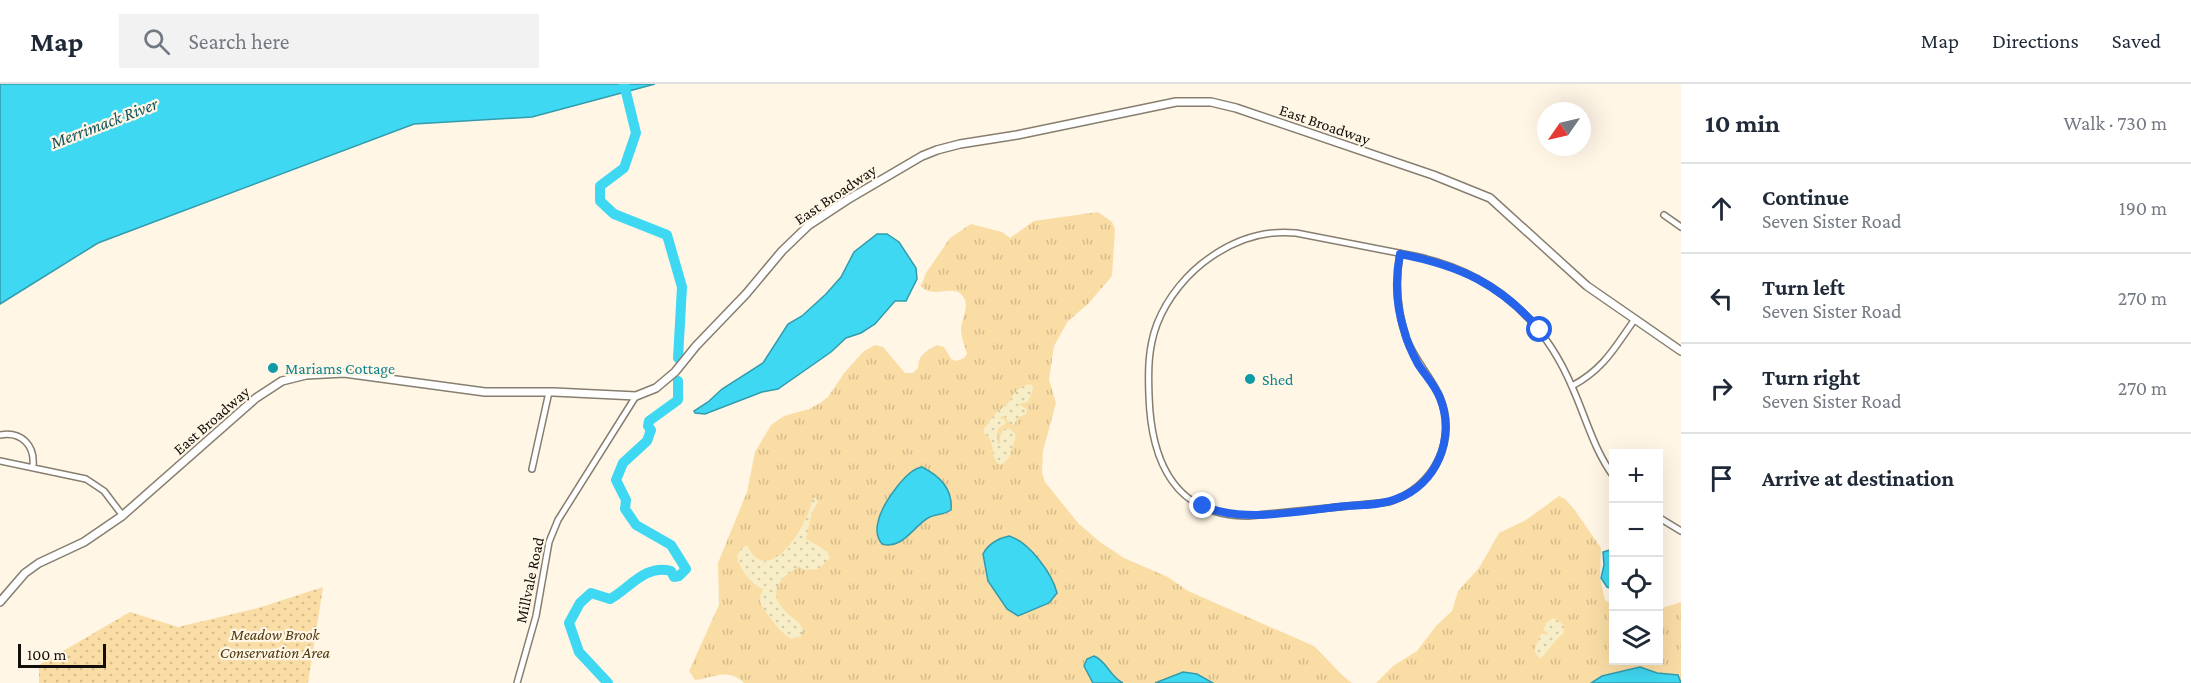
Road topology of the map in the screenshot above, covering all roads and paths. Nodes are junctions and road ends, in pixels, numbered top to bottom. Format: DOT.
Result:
graph roads {
  1 [pos="1664,215"];
  2 [pos="1681,227"];
  3 [pos="1400,254"];
  4 [pos="1635,319"];
  5 [pos="1681,351"];
  6 [pos="1572,386"];
  7 [pos="549,392"];
  8 [pos="636,396"];
  9 [pos="0,435"];
  10 [pos="0,461"];
  11 [pos="33,466"];
  12 [pos="1609,469"];
  13 [pos="532,470"];
  14 [pos="123,516"];
  15 [pos="1663,520"];
  16 [pos="1681,531"];
  17 [pos="0,602"];
  18 [pos="517,683"];
  1 -- 2 [label="street"];
  3 -- 3 [label="street"];
  3 -- 6 [label="street"];
  4 -- 5 [label="street, East Broadway"];
  4 -- 6 [label="street"];
  4 -- 8 [label="street, East Broadway"];
  6 -- 12 [label="street"];
  7 -- 8 [label="street, East Broadway"];
  7 -- 13 [label="street"];
  7 -- 14 [label="street, East Broadway"];
  8 -- 18 [label="street, Millvale Road"];
  9 -- 11 [label="street"];
  10 -- 11 [label="street"];
  11 -- 14 [label="street"];
  14 -- 17 [label="street, East Broadway"];
  15 -- 16 [label="street"];
}
